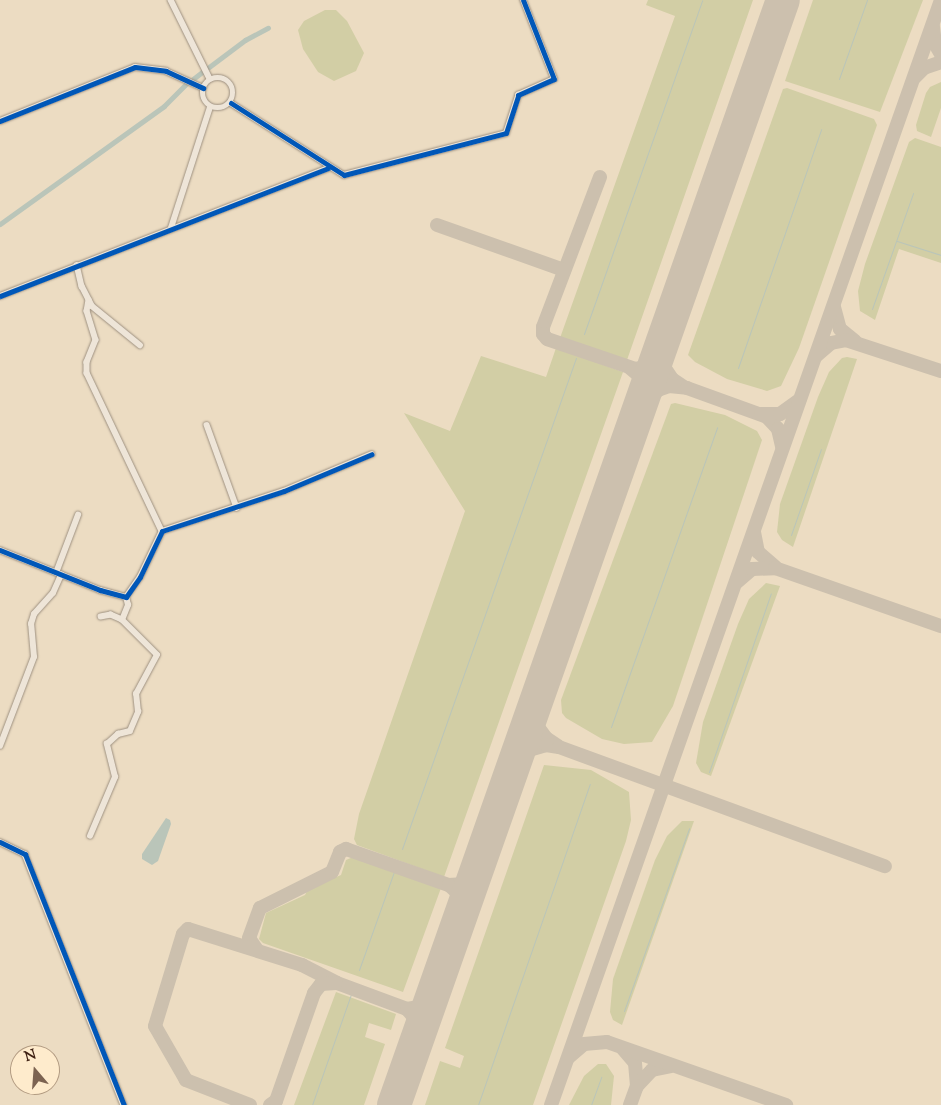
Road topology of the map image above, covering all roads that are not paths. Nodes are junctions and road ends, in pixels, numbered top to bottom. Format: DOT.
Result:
graph roads {
  1 [pos="171,0"];
  2 [pos="524,0"];
  3 [pos="210,79"];
  4 [pos="203,88"];
  5 [pos="230,103"];
  6 [pos="210,107"];
  7 [pos="0,121"];
  8 [pos="328,168"];
  9 [pos="171,228"];
  10 [pos="77,265"];
  11 [pos="0,296"];
  12 [pos="89,300"];
  13 [pos="140,345"];
  14 [pos="207,425"];
  15 [pos="372,454"];
  16 [pos="237,508"];
  17 [pos="78,515"];
  18 [pos="162,531"];
  19 [pos="0,550"];
  20 [pos="59,574"];
  21 [pos="126,597"];
  22 [pos="101,617"];
  23 [pos="122,620"];
  24 [pos="0,746"];
  25 [pos="90,836"];
  26 [pos="0,842"];
  27 [pos="124,1105"];
  1 -- 3 [label="street"];
  2 -- 8 [label="street"];
  3 -- 4 [label="street"];
  3 -- 5 [label="street"];
  4 -- 6 [label="street"];
  4 -- 7 [label="street"];
  5 -- 6 [label="street"];
  5 -- 8 [label="street"];
  6 -- 9 [label="street"];
  8 -- 9 [label="street"];
  9 -- 10 [label="street"];
  10 -- 11 [label="street"];
  10 -- 12 [label="street"];
  12 -- 13 [label="street"];
  12 -- 18 [label="street"];
  14 -- 16 [label="street"];
  15 -- 16 [label="street"];
  16 -- 18 [label="street"];
  17 -- 20 [label="street"];
  18 -- 21 [label="street"];
  19 -- 20 [label="street"];
  20 -- 21 [label="street"];
  20 -- 24 [label="street"];
  21 -- 23 [label="street"];
  22 -- 23 [label="street"];
  23 -- 25 [label="street"];
  26 -- 27 [label="street"];
}
